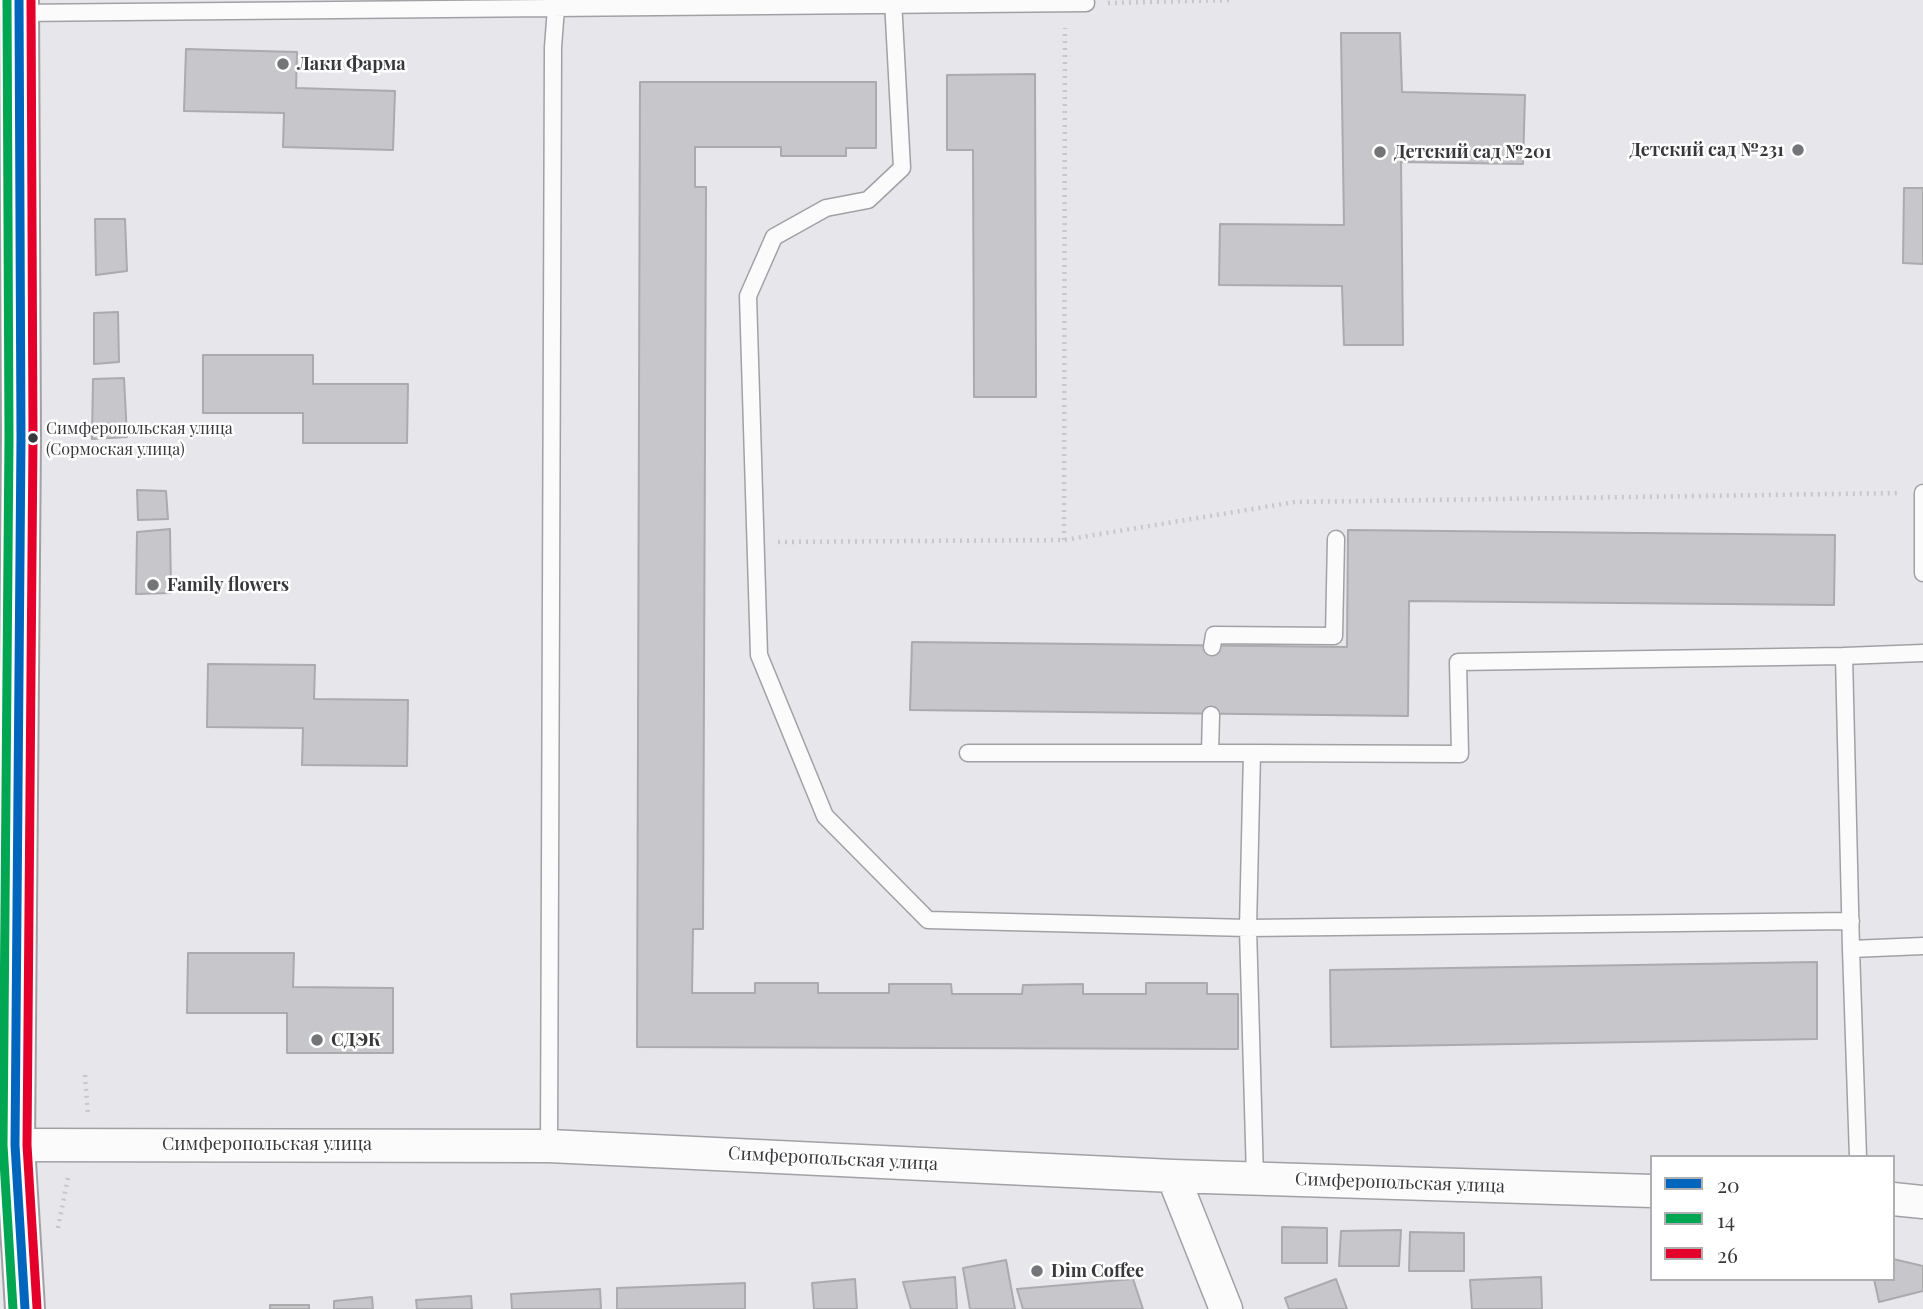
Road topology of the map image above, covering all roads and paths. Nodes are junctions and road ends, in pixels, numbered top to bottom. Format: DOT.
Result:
graph roads {
  1 [pos="1229,0"];
  2 [pos="1065,1"];
  3 [pos="893,3"];
  4 [pos="1086,3"];
  5 [pos="594,4"];
  6 [pos="364,5"];
  7 [pos="556,8"];
  8 [pos="13,9"];
  9 [pos="1923,493"];
  10 [pos="1336,539"];
  11 [pos="1065,540"];
  12 [pos="1923,573"];
  13 [pos="1212,647"];
  14 [pos="1923,653"];
  15 [pos="1844,656"];
  16 [pos="1211,715"];
  17 [pos="1210,752"];
  18 [pos="968,753"];
  19 [pos="1252,753"];
  20 [pos="1851,921"];
  21 [pos="1248,928"];
  22 [pos="1923,946"];
  23 [pos="1851,948"];
  24 [pos="549,1146"];
  25 [pos="5,1151"];
  26 [pos="1858,1155"];
  27 [pos="69,1174"];
  28 [pos="1173,1176"];
  29 [pos="1255,1178"];
  30 [pos="1650,1191"];
  31 [pos="1895,1199"];
  32 [pos="1923,1202"];
  33 [pos="57,1232"];
  34 [pos="25,1309"];
  35 [pos="1226,1309"];
  1 -- 4 [label="path"];
  2 -- 3 [label="lane"];
  2 -- 4 [label="lane"];
  2 -- 11 [label="path"];
  3 -- 5 [label="lane"];
  3 -- 21 [label="lane"];
  5 -- 7 [label="lane"];
  6 -- 7 [label="lane"];
  6 -- 8 [label="lane"];
  7 -- 24 [label="lane"];
  8 -- 25 [label="main road"];
  9 -- 12 [label="lane"];
  10 -- 13 [label="lane"];
  14 -- 15 [label="lane"];
  15 -- 19 [label="lane"];
  15 -- 20 [label="lane"];
  16 -- 17 [label="lane"];
  17 -- 18 [label="lane"];
  17 -- 19 [label="lane"];
  19 -- 21 [label="lane"];
  20 -- 21 [label="lane"];
  20 -- 23 [label="lane"];
  21 -- 29 [label="lane"];
  22 -- 23 [label="lane"];
  23 -- 26 [label="lane"];
  24 -- 25 [label="street, Симферопольская улица"];
  24 -- 28 [label="street, Симферопольская улица"];
  25 -- 34 [label="main road"];
  27 -- 33 [label="path"];
  28 -- 29 [label="street, Симферопольская улица"];
  28 -- 35 [label="street"];
  29 -- 30 [label="street, Симферопольская улица"];
  31 -- 32 [label="street"];
}
